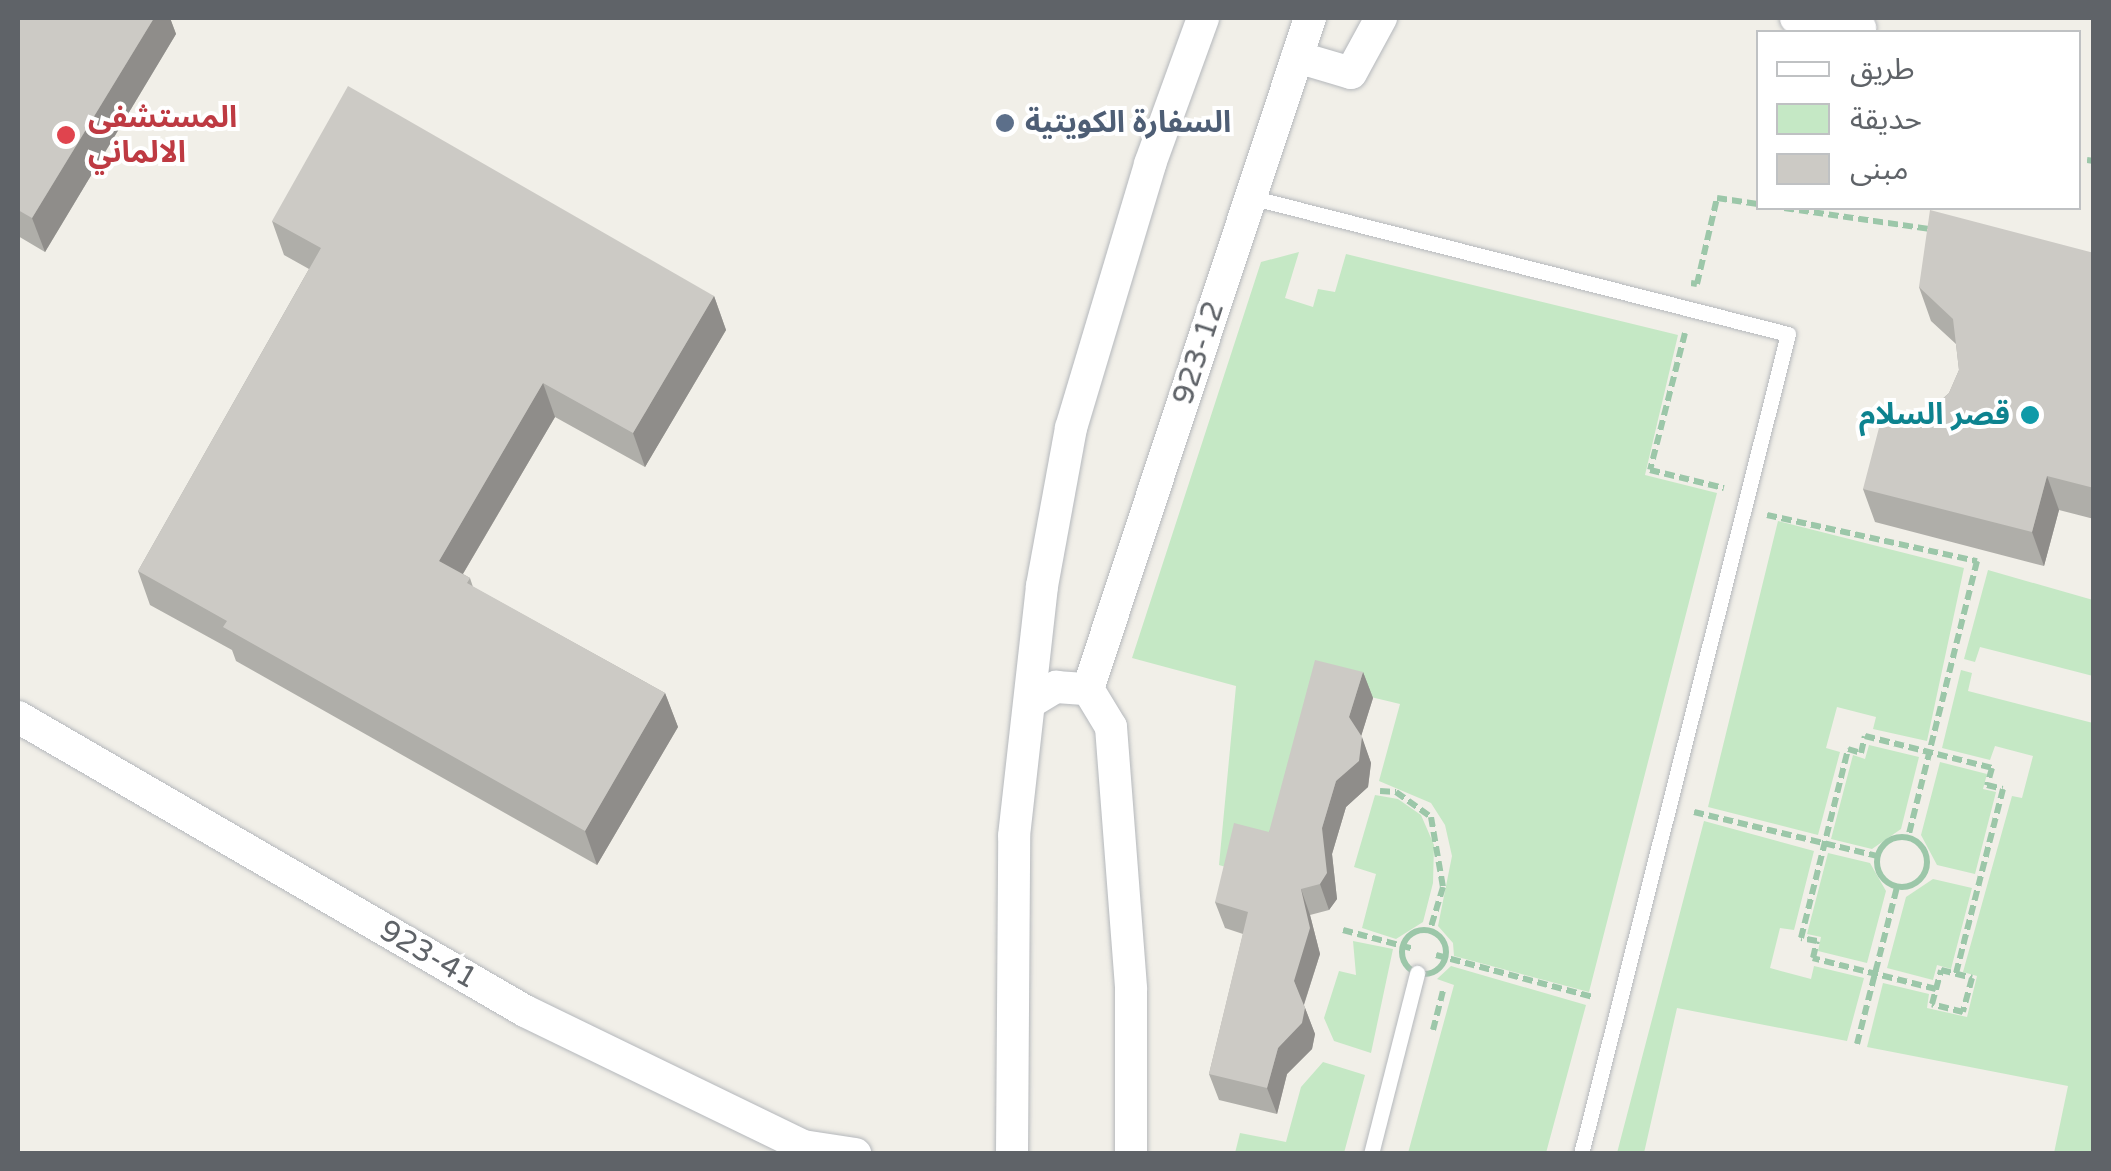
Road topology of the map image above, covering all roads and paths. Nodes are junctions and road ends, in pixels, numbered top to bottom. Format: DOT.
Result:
graph roads {
  1 [pos="1203,18"];
  2 [pos="1310,18"];
  3 [pos="1381,18"];
  4 [pos="1796,18"];
  5 [pos="1860,28"];
  6 [pos="1297,57"];
  7 [pos="1250,197"];
  8 [pos="1756,204"];
  9 [pos="1798,210"];
  10 [pos="1930,229"];
  11 [pos="1678,279"];
  12 [pos="1667,326"];
  13 [pos="1719,506"];
  14 [pos="1763,533"];
  15 [pos="1088,689"];
  16 [pos="1034,700"];
  17 [pos="18,717"];
  18 [pos="1931,753"];
  19 [pos="1380,791"];
  20 [pos="1699,793"];
  21 [pos="1694,812"];
  22 [pos="1690,831"];
  23 [pos="1908,838"];
  24 [pos="1825,844"];
  25 [pos="1878,856"];
  26 [pos="1896,887"];
  27 [pos="1342,930"];
  28 [pos="1430,930"];
  29 [pos="1417,973"];
  30 [pos="1875,973"];
  31 [pos="1956,974"];
  32 [pos="1598,978"];
  33 [pos="1936,988"];
  34 [pos="1593,997"];
  35 [pos="1589,1014"];
  36 [pos="1858,1044"];
  37 [pos="855,1154"];
  38 [pos="1012,1154"];
  39 [pos="1130,1154"];
  40 [pos="1371,1154"];
  41 [pos="1581,1154"];
  1 -- 16 [label="street"];
  2 -- 6 [label="street, 923-12"];
  3 -- 6 [label="street"];
  4 -- 5 [label="street"];
  6 -- 7 [label="street, 923-12"];
  7 -- 15 [label="street, 923-12"];
  7 -- 41 [label="lane"];
  8 -- 11 [label="path"];
  9 -- 10 [label="path"];
  12 -- 13 [label="path"];
  14 -- 18 [label="path"];
  15 -- 16 [label="street"];
  15 -- 39 [label="street"];
  16 -- 38 [label="street"];
  17 -- 37 [label="street, 923-41"];
  18 -- 23 [label="path"];
  18 -- 24 [label="path"];
  18 -- 31 [label="path"];
  19 -- 28 [label="path"];
  20 -- 21 [label="path"];
  21 -- 22 [label="path"];
  21 -- 24 [label="path"];
  23 -- 25 [label="path"];
  23 -- 26 [label="path"];
  24 -- 25 [label="path"];
  24 -- 30 [label="path"];
  25 -- 26 [label="path"];
  26 -- 30 [label="path"];
  27 -- 34 [label="path"];
  29 -- 40 [label="lane"];
  30 -- 33 [label="path"];
  30 -- 36 [label="path"];
  31 -- 33 [label="path"];
  31 -- 33 [label="path"];
  32 -- 34 [label="path"];
  34 -- 35 [label="path"];
}
